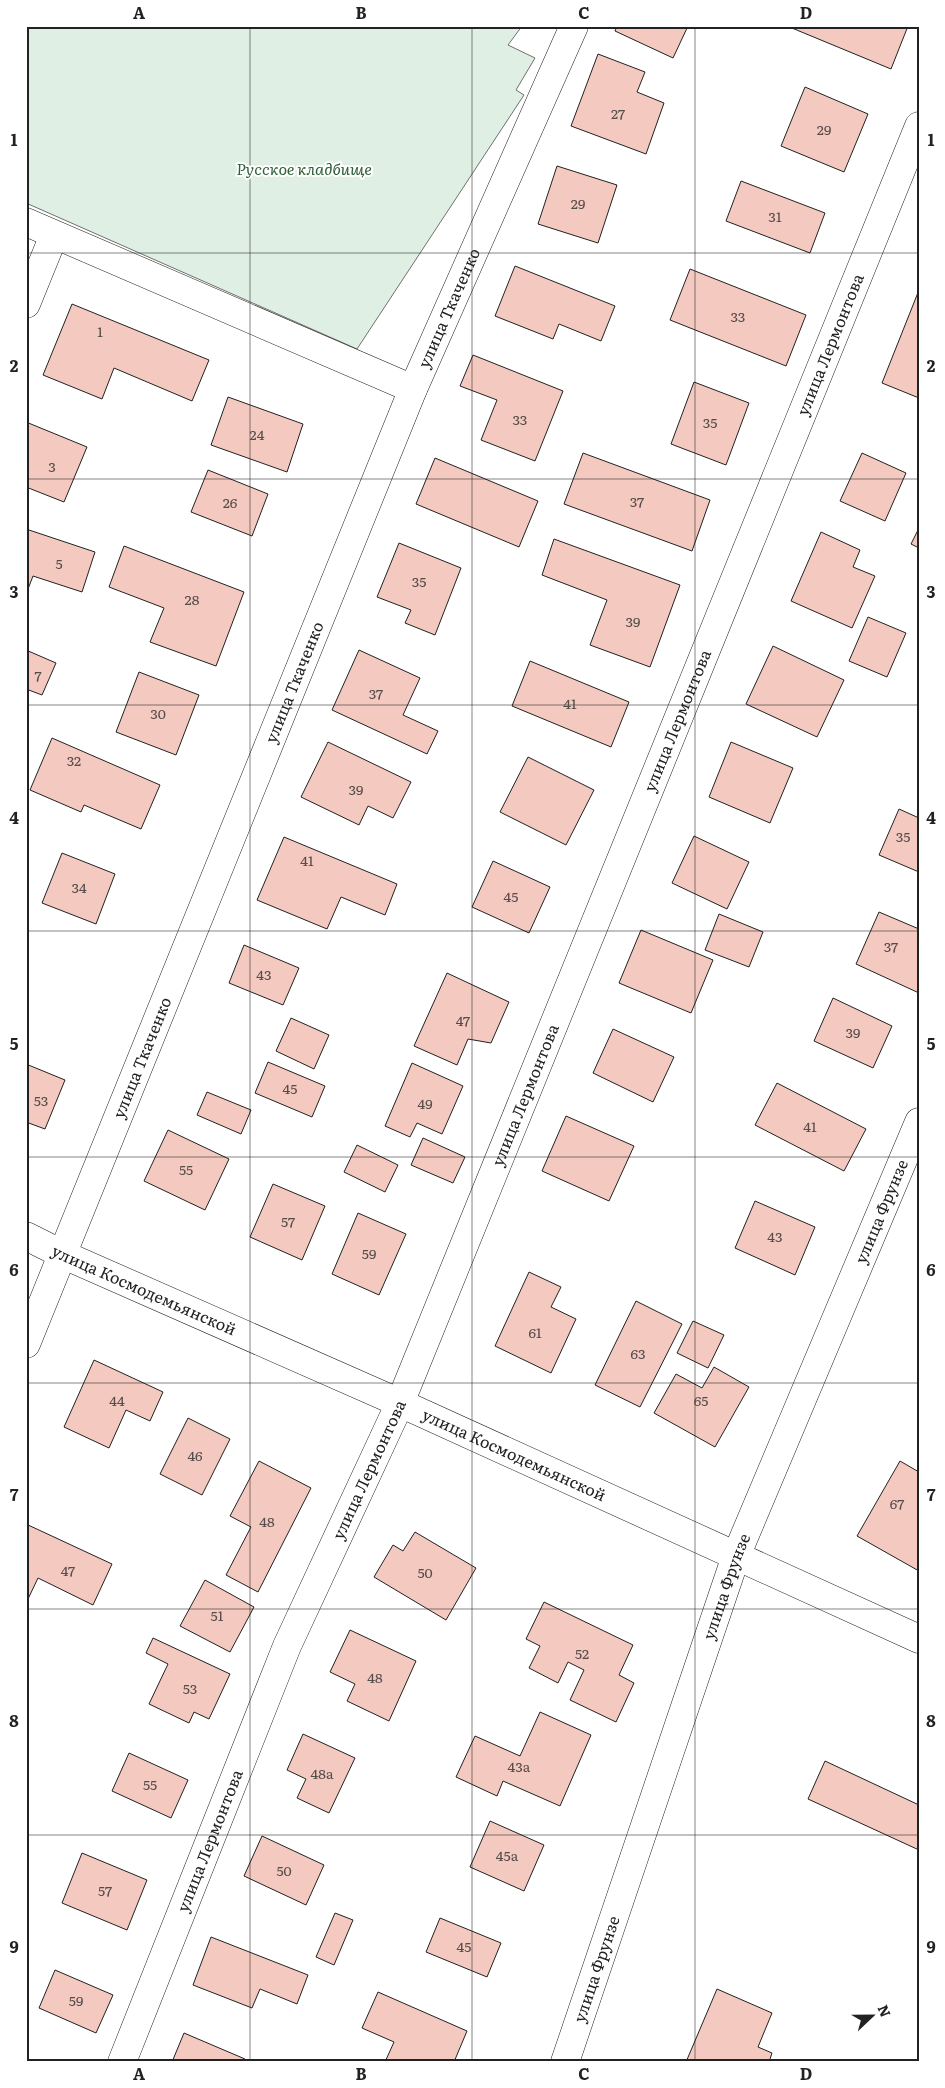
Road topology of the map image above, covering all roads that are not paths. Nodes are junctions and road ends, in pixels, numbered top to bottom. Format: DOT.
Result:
graph roads {
  1 [pos="574,26"];
  2 [pos="919,126"];
  3 [pos="26,222"];
  4 [pos="54,235"];
  5 [pos="26,304"];
  6 [pos="413,389"];
  7 [pos="919,1122"];
  8 [pos="26,1236"];
  9 [pos="64,1255"];
  10 [pos="26,1344"];
  11 [pos="400,1403"];
  12 [pos="736,1556"];
  13 [pos="919,1639"];
  14 [pos="122,2062"];
  15 [pos="565,2062"];
  1 -- 6 [label="street, улица Ткаченко"];
  2 -- 11 [label="street, улица Лермонтова"];
  3 -- 4 [label="street"];
  4 -- 5 [label="street"];
  4 -- 6 [label="street"];
  6 -- 9 [label="street, улица Ткаченко"];
  7 -- 12 [label="street, улица Фрунзе"];
  8 -- 9 [label="street, улица Космодемьянской"];
  9 -- 10 [label="street, улица Ткаченко"];
  9 -- 11 [label="street, улица Космодемьянской"];
  11 -- 12 [label="street, улица Космодемьянской"];
  11 -- 14 [label="street, улица Лермонтова"];
  12 -- 13 [label="street, улица Космодемьянской"];
  12 -- 15 [label="street, улица Фрунзе"];
}
